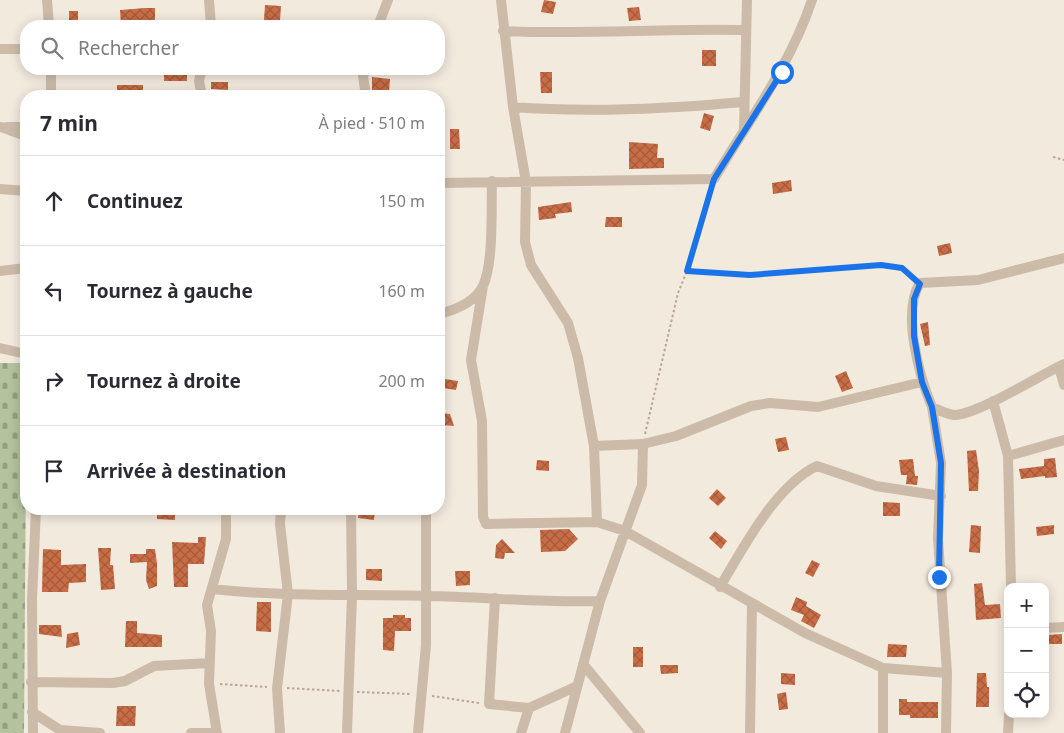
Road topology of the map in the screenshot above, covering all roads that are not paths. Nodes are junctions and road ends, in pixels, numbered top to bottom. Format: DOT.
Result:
graph roads {
  1 [pos="46,0"];
  2 [pos="209,0"];
  3 [pos="388,0"];
  4 [pos="501,0"];
  5 [pos="747,0"];
  6 [pos="812,0"];
  7 [pos="48,20"];
  8 [pos="210,20"];
  9 [pos="380,20"];
  10 [pos="745,30"];
  11 [pos="503,32"];
  12 [pos="0,49"];
  13 [pos="20,49"];
  14 [pos="51,75"];
  15 [pos="200,75"];
  16 [pos="363,75"];
  17 [pos="51,90"];
  18 [pos="201,90"];
  19 [pos="365,90"];
  20 [pos="743,102"];
  21 [pos="512,107"];
  22 [pos="20,126"];
  23 [pos="0,127"];
  24 [pos="744,128"];
  25 [pos="20,134"];
  26 [pos="492,181"];
  27 [pos="526,182"];
  28 [pos="445,183"];
  29 [pos="0,189"];
  30 [pos="20,191"];
  31 [pos="1064,258"];
  32 [pos="20,268"];
  33 [pos="0,270"];
  34 [pos="483,286"];
  35 [pos="445,313"];
  36 [pos="0,348"];
  37 [pos="20,353"];
  38 [pos="1061,366"];
  39 [pos="922,382"];
  40 [pos="1064,385"];
  41 [pos="993,400"];
  42 [pos="932,407"];
  43 [pos="1064,440"];
  44 [pos="643,444"];
  45 [pos="594,446"];
  46 [pos="1008,456"];
  47 [pos="941,496"];
  48 [pos="36,515"];
  49 [pos="226,515"];
  50 [pos="280,515"];
  51 [pos="351,515"];
  52 [pos="426,515"];
  53 [pos="597,522"];
  54 [pos="625,531"];
  55 [pos="1011,583"];
  56 [pos="720,587"];
  57 [pos="212,589"];
  58 [pos="288,594"];
  59 [pos="352,596"];
  60 [pos="427,596"];
  61 [pos="495,598"];
  62 [pos="600,601"];
  63 [pos="752,603"];
  64 [pos="1064,627"];
  65 [pos="1049,628"];
  66 [pos="210,663"];
  67 [pos="583,664"];
  68 [pos="883,668"];
  69 [pos="947,672"];
  70 [pos="31,682"];
  71 [pos="576,687"];
  72 [pos="529,708"];
  73 [pos="32,712"];
  74 [pos="1009,718"];
  75 [pos="58,732"];
  76 [pos="33,733"];
  77 [pos="100,733"];
  78 [pos="191,733"];
  79 [pos="217,733"];
  80 [pos="280,733"];
  81 [pos="347,733"];
  82 [pos="418,733"];
  83 [pos="521,733"];
  84 [pos="565,733"];
  85 [pos="640,733"];
  86 [pos="750,733"];
  87 [pos="883,733"];
  88 [pos="946,733"];
  89 [pos="1008,733"];
  1 -- 7 [label="street"];
  2 -- 8 [label="street"];
  3 -- 9 [label="street"];
  4 -- 11 [label="street"];
  5 -- 10 [label="street"];
  6 -- 24 [label="street"];
  10 -- 11 [label="street"];
  10 -- 20 [label="street"];
  11 -- 21 [label="street"];
  12 -- 13 [label="street"];
  14 -- 17 [label="street"];
  15 -- 18 [label="street"];
  16 -- 19 [label="street"];
  20 -- 21 [label="street"];
  20 -- 24 [label="street"];
  21 -- 27 [label="street"];
  22 -- 23 [label="street"];
  23 -- 25 [label="street"];
  24 -- 27 [label="street"];
  26 -- 27 [label="street"];
  26 -- 28 [label="street"];
  26 -- 34 [label="street"];
  27 -- 45 [label="street"];
  29 -- 30 [label="street"];
  31 -- 39 [label="street"];
  32 -- 33 [label="street"];
  34 -- 35 [label="street"];
  34 -- 53 [label="street"];
  36 -- 37 [label="street"];
  38 -- 40 [label="street"];
  38 -- 41 [label="street"];
  39 -- 42 [label="street"];
  39 -- 44 [label="street"];
  41 -- 42 [label="street"];
  41 -- 46 [label="street"];
  42 -- 47 [label="street"];
  43 -- 46 [label="street"];
  44 -- 45 [label="street"];
  44 -- 54 [label="street"];
  45 -- 53 [label="street"];
  46 -- 55 [label="street"];
  47 -- 56 [label="street"];
  47 -- 69 [label="street"];
  48 -- 70 [label="street"];
  49 -- 57 [label="street"];
  50 -- 58 [label="street"];
  51 -- 59 [label="street"];
  52 -- 60 [label="street"];
  53 -- 54 [label="street"];
  54 -- 56 [label="street"];
  54 -- 62 [label="street"];
  56 -- 63 [label="street"];
  57 -- 58 [label="street"];
  57 -- 66 [label="street"];
  58 -- 59 [label="street"];
  58 -- 80 [label="street"];
  59 -- 60 [label="street"];
  59 -- 81 [label="street"];
  60 -- 61 [label="street"];
  60 -- 82 [label="street"];
  61 -- 62 [label="street"];
  61 -- 72 [label="street"];
  62 -- 67 [label="street"];
  63 -- 68 [label="street"];
  63 -- 86 [label="street"];
  64 -- 65 [label="street"];
  66 -- 70 [label="street"];
  66 -- 79 [label="street"];
  67 -- 71 [label="street"];
  67 -- 85 [label="street"];
  68 -- 69 [label="street"];
  68 -- 87 [label="street"];
  69 -- 88 [label="street"];
  70 -- 73 [label="street"];
  71 -- 72 [label="street"];
  71 -- 84 [label="street"];
  72 -- 83 [label="street"];
  73 -- 75 [label="street"];
  73 -- 76 [label="street"];
  74 -- 89 [label="street"];
  75 -- 77 [label="street"];
  78 -- 79 [label="street"];
}
